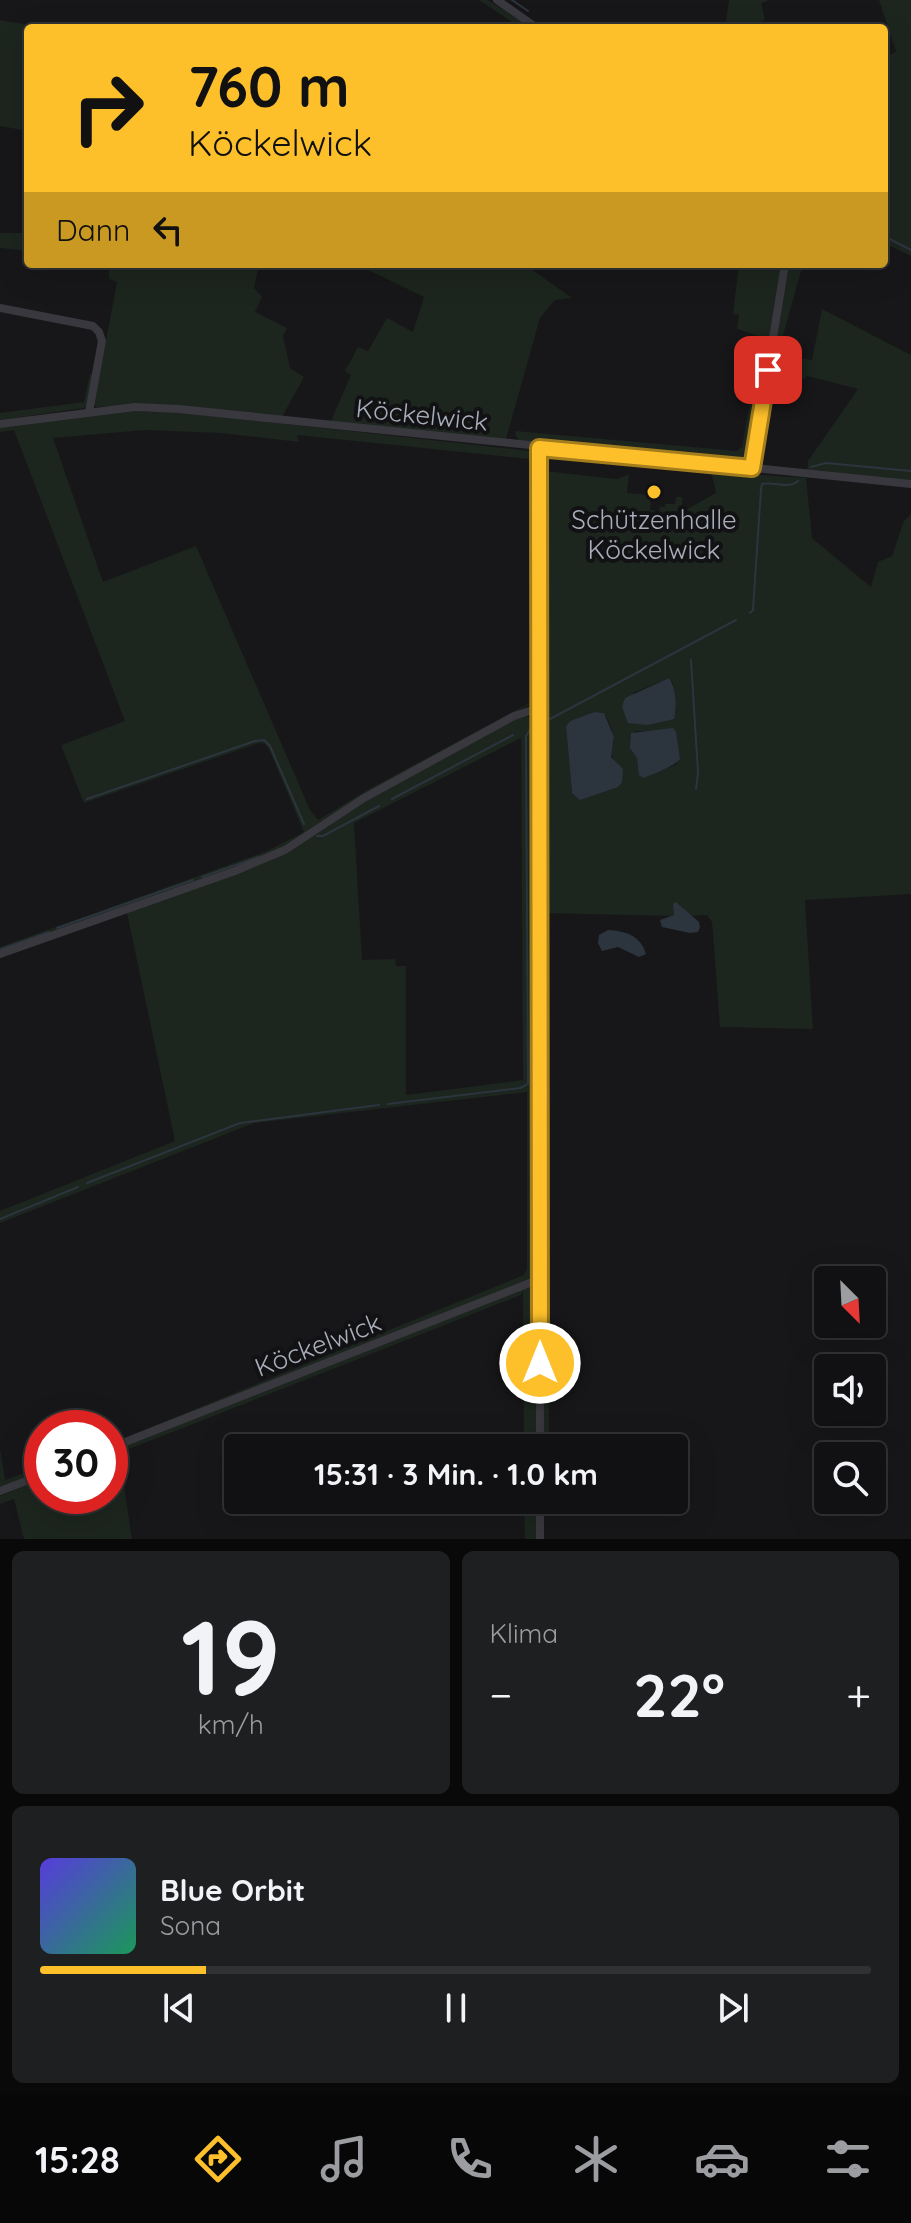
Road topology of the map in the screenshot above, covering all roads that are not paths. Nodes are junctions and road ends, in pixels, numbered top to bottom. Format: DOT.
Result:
graph roads {
  1 [pos="497,0"];
  2 [pos="531,24"];
  3 [pos="784,268"];
  4 [pos="0,308"];
  5 [pos="89,412"];
  6 [pos="0,424"];
  7 [pos="539,448"];
  8 [pos="752,468"];
  9 [pos="911,484"];
  10 [pos="539,708"];
  11 [pos="0,954"];
  12 [pos="540,1279"];
  13 [pos="540,1434"];
  14 [pos="128,1441"];
  15 [pos="24,1482"];
  16 [pos="0,1491"];
  17 [pos="540,1514"];
  18 [pos="540,1539"];
  1 -- 2 [label="street"];
  3 -- 8 [label="street"];
  4 -- 5 [label="street"];
  5 -- 6 [label="street, Köckelwick"];
  5 -- 7 [label="street, Köckelwick"];
  7 -- 8 [label="street, Köckelwick"];
  7 -- 10 [label="street"];
  8 -- 9 [label="street, Köckelwick"];
  10 -- 11 [label="street"];
  10 -- 12 [label="street"];
  12 -- 13 [label="street"];
  12 -- 14 [label="street, Köckelwick"];
  15 -- 16 [label="street"];
  17 -- 18 [label="street"];
}
